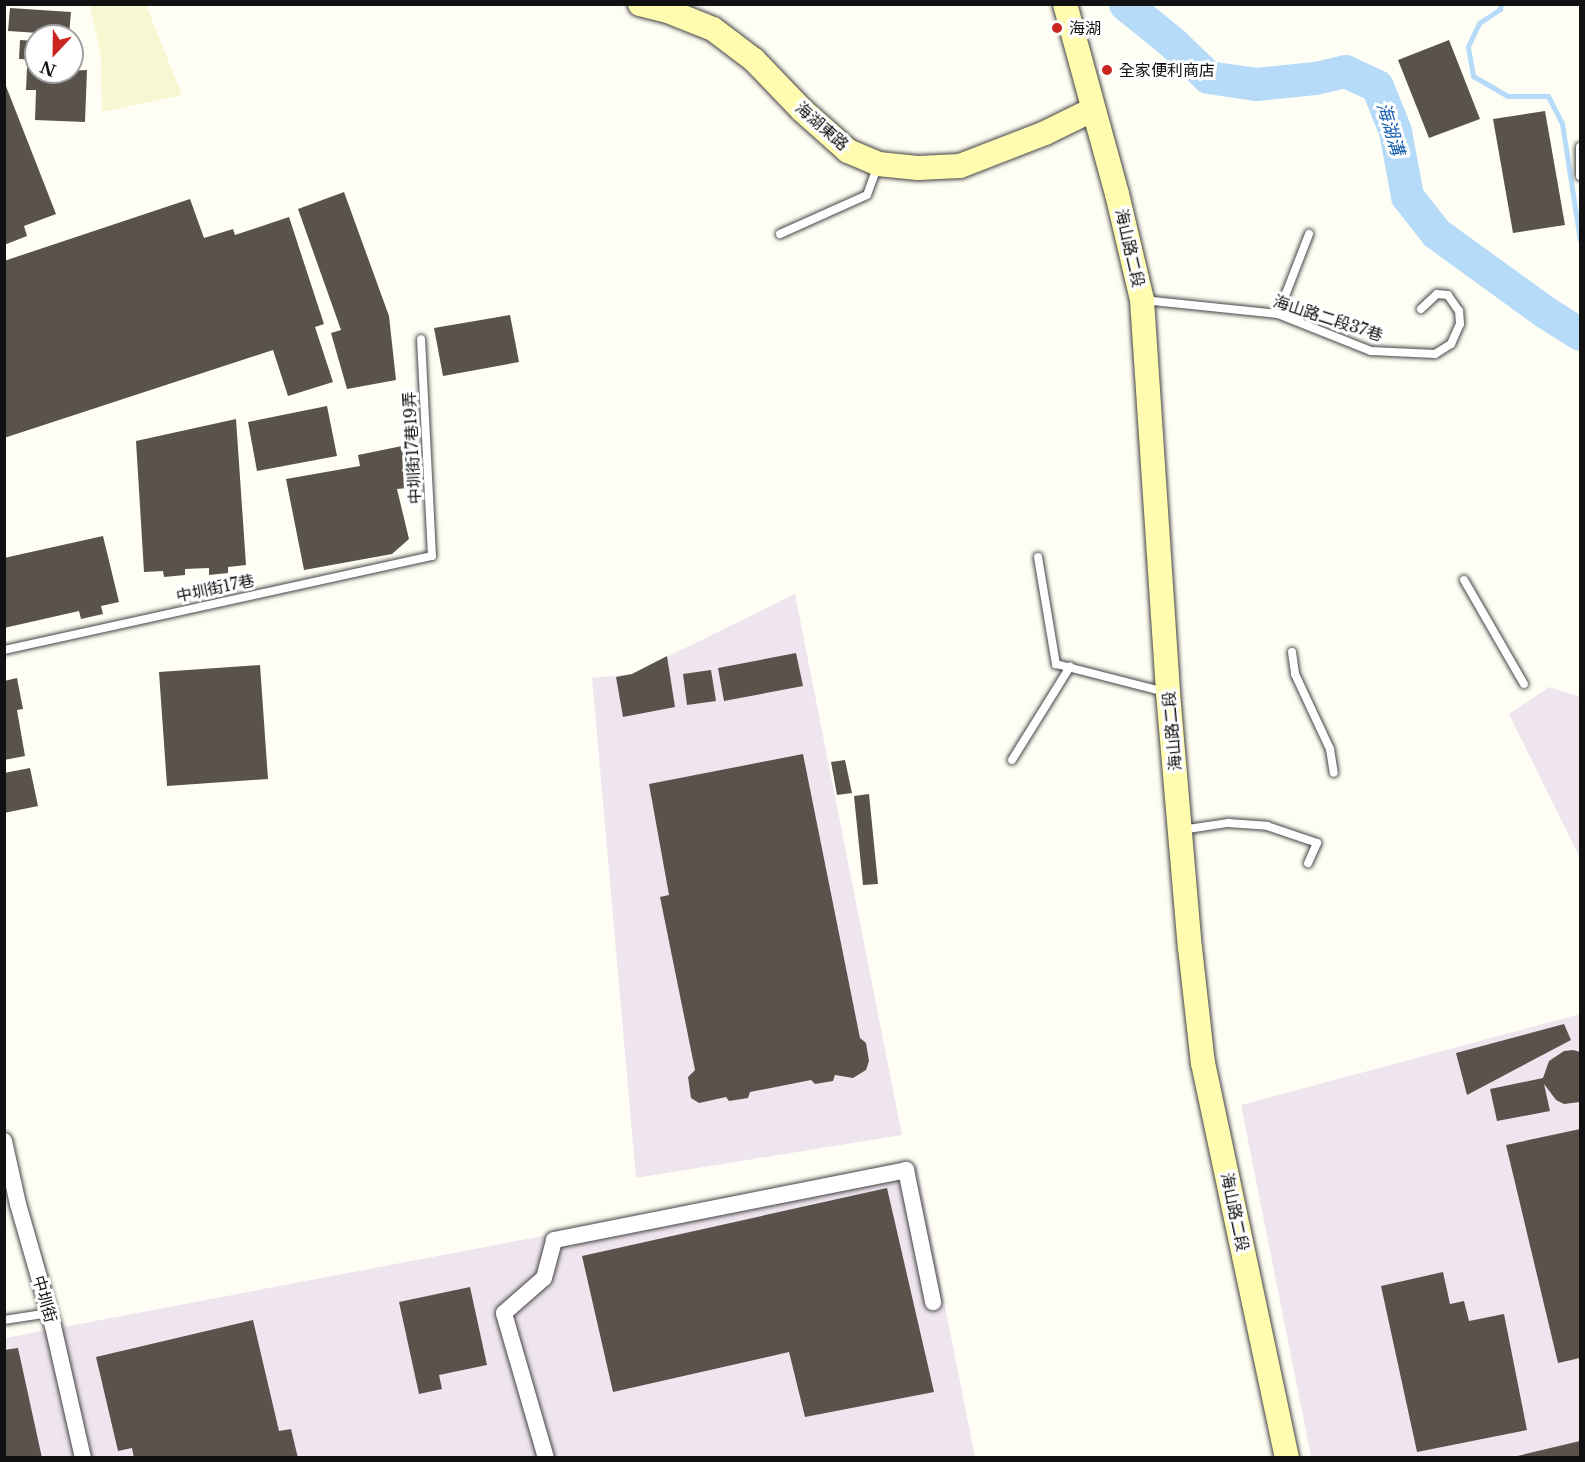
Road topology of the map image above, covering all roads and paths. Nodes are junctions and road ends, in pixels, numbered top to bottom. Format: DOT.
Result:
graph roads {
  1 [pos="640,4"];
  2 [pos="1065,5"];
  3 [pos="1092,110"];
  4 [pos="1581,147"];
  5 [pos="878,164"];
  6 [pos="1581,176"];
  7 [pos="780,234"];
  8 [pos="1309,234"];
  9 [pos="1142,300"];
  10 [pos="1421,309"];
  11 [pos="1278,314"];
  12 [pos="421,339"];
  13 [pos="432,556"];
  14 [pos="1038,557"];
  15 [pos="1464,580"];
  16 [pos="4,650"];
  17 [pos="1292,652"];
  18 [pos="1070,667"];
  19 [pos="1524,684"];
  20 [pos="1168,693"];
  21 [pos="1012,760"];
  22 [pos="1334,773"];
  23 [pos="1181,830"];
  24 [pos="1308,864"];
  25 [pos="4,1141"];
  26 [pos="933,1302"];
  27 [pos="50,1313"];
  28 [pos="4,1320"];
  29 [pos="83,1458"];
  30 [pos="546,1458"];
  31 [pos="1287,1458"];
  1 -- 5 [label="main road, 海湖東路"];
  2 -- 3 [label="main road, 海山路二段"];
  3 -- 5 [label="main road, 海湖東路"];
  3 -- 9 [label="main road, 海山路二段"];
  4 -- 6 [label="lane"];
  5 -- 7 [label="lane"];
  8 -- 11 [label="lane"];
  9 -- 11 [label="lane, 海山路二段37巷"];
  9 -- 20 [label="main road, 海山路二段"];
  10 -- 11 [label="lane, 海山路二段37巷"];
  12 -- 13 [label="lane, 中圳街17巷19弄"];
  13 -- 16 [label="lane, 中圳街17巷"];
  14 -- 18 [label="lane"];
  15 -- 19 [label="lane"];
  17 -- 22 [label="lane"];
  18 -- 20 [label="lane"];
  18 -- 21 [label="lane"];
  20 -- 23 [label="main road, 海山路二段"];
  23 -- 24 [label="lane"];
  23 -- 31 [label="main road, 海山路二段"];
  25 -- 27 [label="street, 中圳街"];
  26 -- 30 [label="street"];
  27 -- 28 [label="lane"];
  27 -- 29 [label="street, 中圳街"];
}
